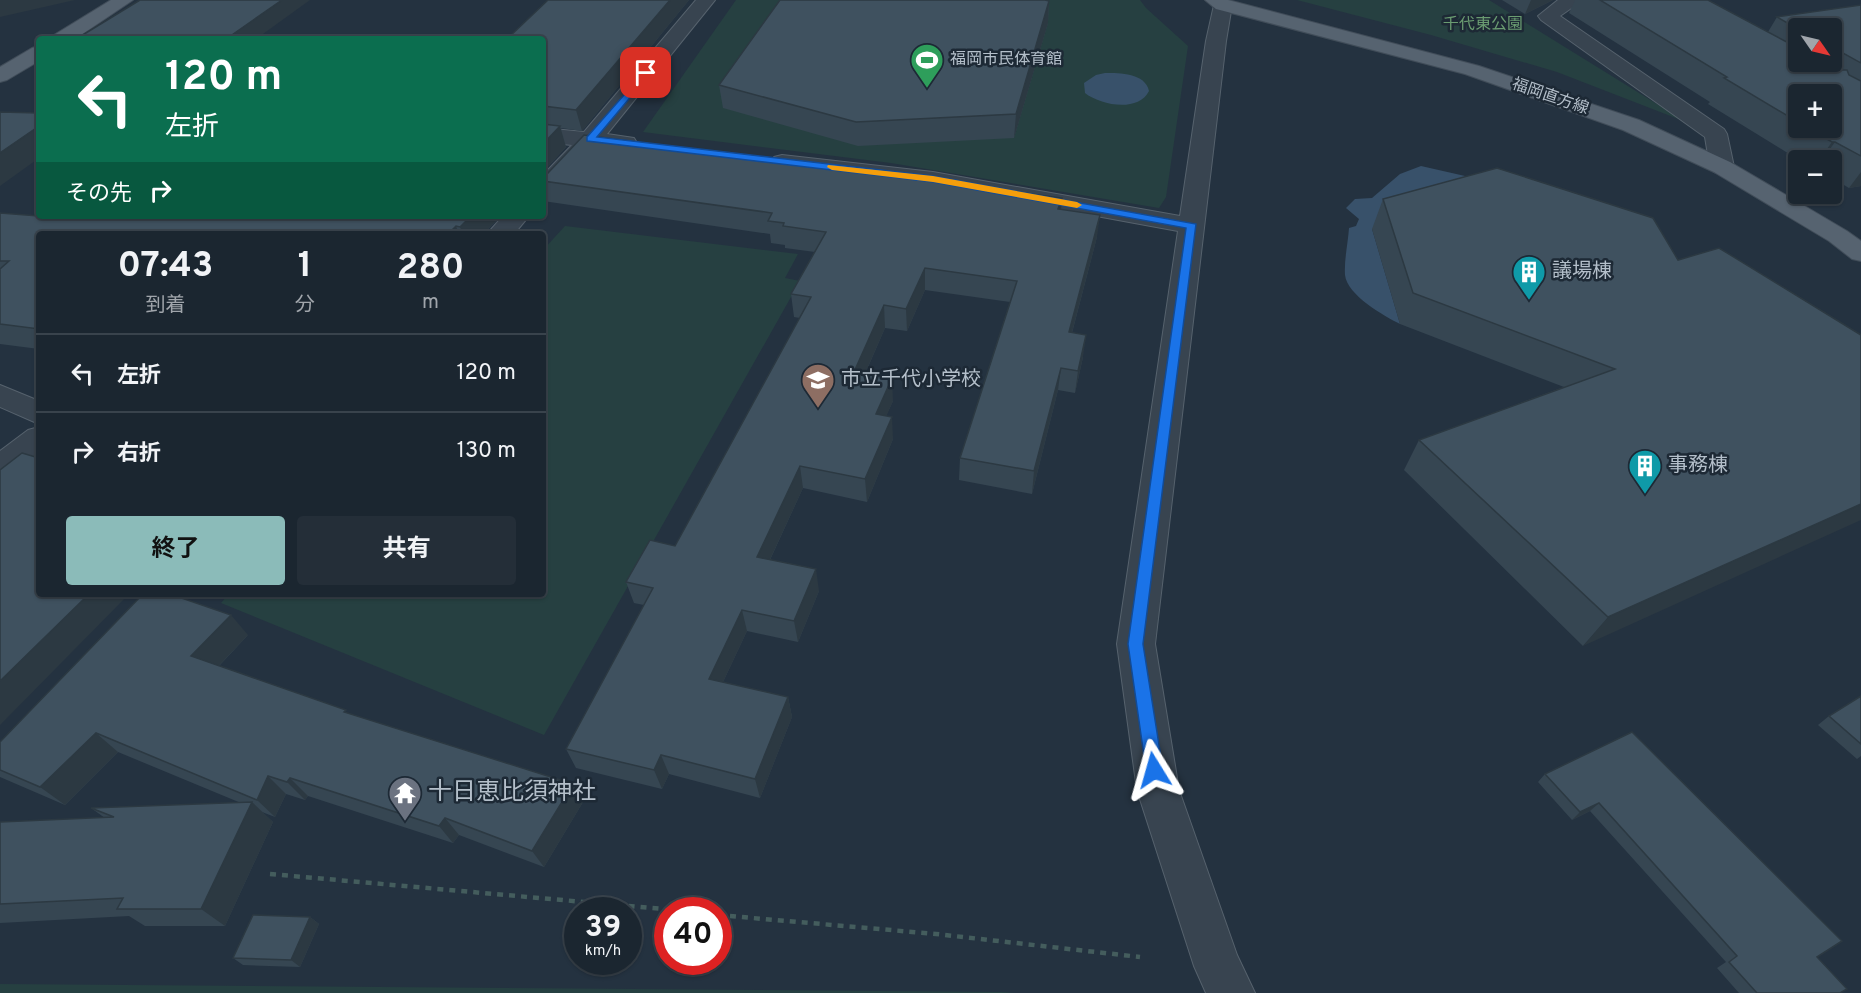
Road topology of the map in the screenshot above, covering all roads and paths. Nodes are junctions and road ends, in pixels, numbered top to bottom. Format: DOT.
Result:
graph roads {
  1 [pos="124,0"];
  2 [pos="706,0"];
  3 [pos="1575,0"];
  4 [pos="1219,2"];
  5 [pos="66,36"];
  6 [pos="36,54"];
  7 [pos="0,76"];
  8 [pos="546,135"];
  9 [pos="591,139"];
  10 [pos="650,146"];
  11 [pos="756,159"];
  12 [pos="1722,167"];
  13 [pos="546,186"];
  14 [pos="514,219"];
  15 [pos="1192,226"];
  16 [pos="503,231"];
  17 [pos="1861,253"];
  18 [pos="0,395"];
  19 [pos="36,411"];
  20 [pos="36,440"];
  21 [pos="0,467"];
  22 [pos="270,874"];
  23 [pos="654,908"];
  24 [pos="732,916"];
  25 [pos="1140,957"];
  26 [pos="1231,993"];
  1 -- 5 [label="main road"];
  2 -- 9 [label="street"];
  3 -- 12 [label="street"];
  4 -- 12 [label="main road, 福岡直方線"];
  4 -- 15 [label="street"];
  6 -- 7 [label="main road"];
  8 -- 9 [label="street"];
  9 -- 10 [label="street"];
  9 -- 13 [label="street"];
  11 -- 15 [label="street"];
  12 -- 17 [label="main road, 福岡直方線"];
  14 -- 16 [label="street"];
  15 -- 26 [label="street"];
  18 -- 19 [label="street"];
  20 -- 21 [label="street"];
  22 -- 23 [label="path"];
  24 -- 25 [label="path"];
}
